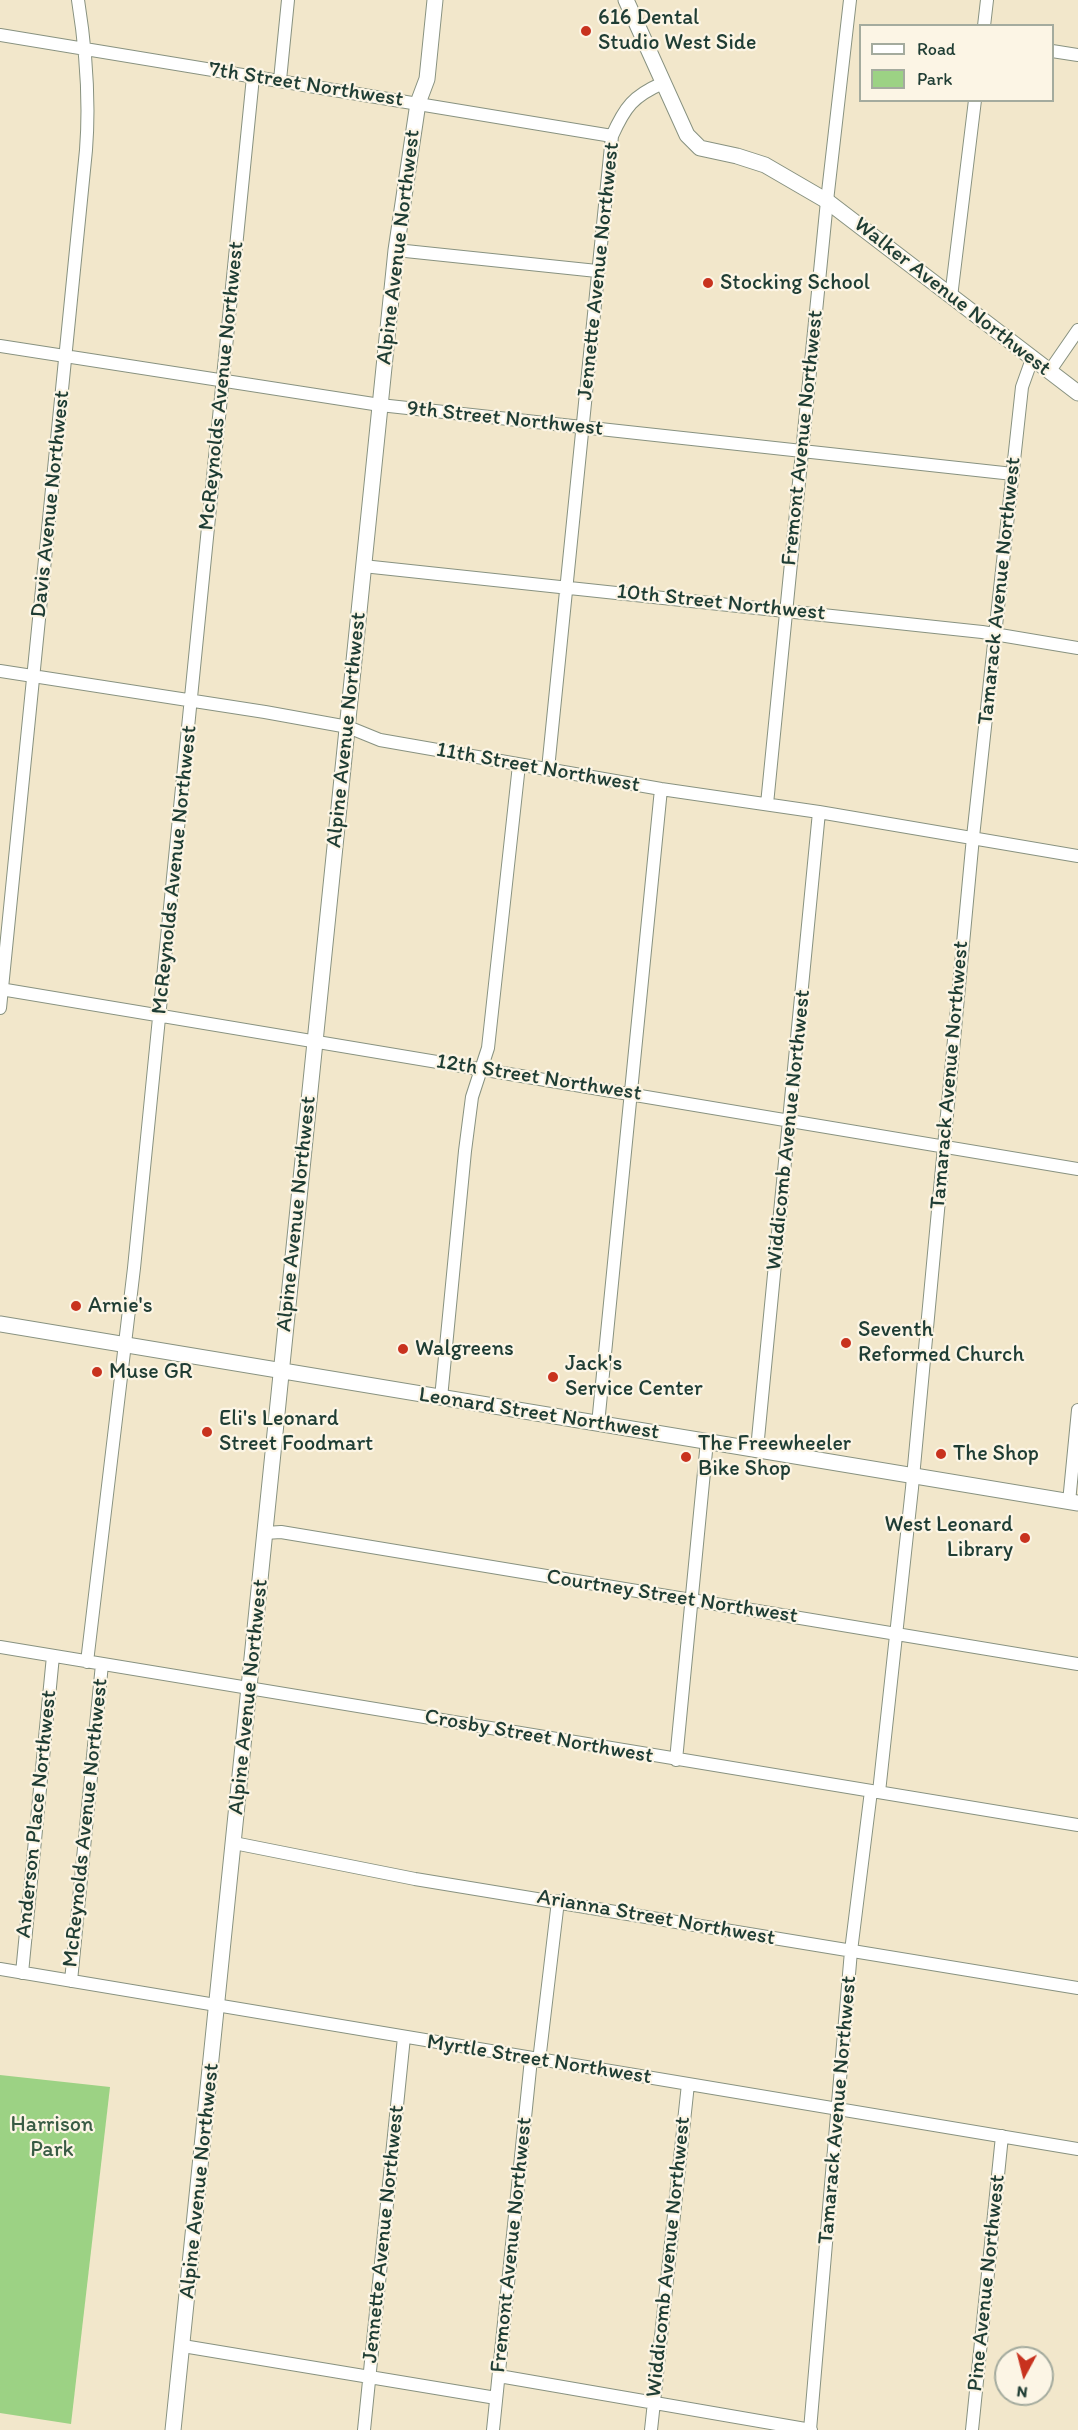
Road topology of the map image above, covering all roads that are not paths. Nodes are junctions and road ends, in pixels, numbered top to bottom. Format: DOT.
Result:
graph roads {
  1 [pos="78,0"];
  2 [pos="288,0"];
  3 [pos="435,0"];
  4 [pos="626,0"];
  5 [pos="850,0"];
  6 [pos="987,0"];
  7 [pos="984,24"];
  8 [pos="0,35"];
  9 [pos="86,48"];
  10 [pos="1054,51"];
  11 [pos="1078,55"];
  12 [pos="253,77"];
  13 [pos="280,80"];
  14 [pos="663,83"];
  15 [pos="975,102"];
  16 [pos="418,103"];
  17 [pos="612,136"];
  18 [pos="826,201"];
  19 [pos="396,250"];
  20 [pos="597,271"];
  21 [pos="951,297"];
  22 [pos="1078,330"];
  23 [pos="0,346"];
  24 [pos="65,356"];
  25 [pos="1032,359"];
  26 [pos="1049,372"];
  27 [pos="222,382"];
  28 [pos="1078,393"];
  29 [pos="380,405"];
  30 [pos="582,428"];
  31 [pos="801,452"];
  32 [pos="1013,474"];
  33 [pos="363,566"];
  34 [pos="567,588"];
  35 [pos="787,609"];
  36 [pos="995,633"];
  37 [pos="1078,648"];
  38 [pos="0,671"];
  39 [pos="33,676"];
  40 [pos="192,700"];
  41 [pos="348,727"];
  42 [pos="519,765"];
  43 [pos="548,769"];
  44 [pos="661,789"];
  45 [pos="767,804"];
  46 [pos="819,812"];
  47 [pos="973,837"];
  48 [pos="1078,856"];
  49 [pos="1,989"];
  50 [pos="0,1008"];
  51 [pos="160,1017"];
  52 [pos="315,1042"];
  53 [pos="480,1070"];
  54 [pos="632,1092"];
  55 [pos="790,1121"];
  56 [pos="944,1146"];
  57 [pos="1078,1169"];
  58 [pos="0,1324"];
  59 [pos="125,1346"];
  60 [pos="281,1372"];
  61 [pos="441,1398"];
  62 [pos="1078,1410"];
  63 [pos="598,1424"];
  64 [pos="707,1441"];
  65 [pos="757,1449"];
  66 [pos="913,1475"];
  67 [pos="1074,1502"];
  68 [pos="265,1533"];
  69 [pos="692,1600"];
  70 [pos="896,1634"];
  71 [pos="0,1647"];
  72 [pos="53,1656"];
  73 [pos="87,1662"];
  74 [pos="102,1664"];
  75 [pos="1078,1664"];
  76 [pos="249,1689"];
  77 [pos="676,1760"];
  78 [pos="875,1792"];
  79 [pos="1078,1825"];
  80 [pos="234,1843"];
  81 [pos="558,1901"];
  82 [pos="851,1951"];
  83 [pos="0,1969"];
  84 [pos="21,1973"];
  85 [pos="71,1982"];
  86 [pos="1078,1988"];
  87 [pos="218,2006"];
  88 [pos="404,2037"];
  89 [pos="535,2060"];
  90 [pos="688,2084"];
  91 [pos="839,2110"];
  92 [pos="1002,2136"];
  93 [pos="1078,2149"];
  94 [pos="183,2346"];
  95 [pos="499,2376"];
  96 [pos="370,2378"];
  97 [pos="496,2398"];
  98 [pos="654,2401"];
  99 [pos="174,2430"];
  100 [pos="364,2430"];
  101 [pos="493,2430"];
  102 [pos="651,2430"];
  103 [pos="810,2430"];
  104 [pos="972,2430"];
  1 -- 9 [label="street, Davis Avenue Northwest"];
  2 -- 13 [label="street"];
  3 -- 16 [label="main road, Alpine Avenue Northwest"];
  4 -- 14 [label="main road"];
  5 -- 18 [label="street, Fremont Avenue Northwest"];
  6 -- 7 [label="street"];
  8 -- 9 [label="street, 7th Street Northwest"];
  9 -- 12 [label="street, 7th Street Northwest"];
  9 -- 24 [label="street, Davis Avenue Northwest"];
  10 -- 11 [label="street"];
  12 -- 13 [label="street, 7th Street Northwest"];
  12 -- 27 [label="street, McReynolds Avenue Northwest"];
  13 -- 16 [label="street, 7th Street Northwest"];
  14 -- 17 [label="street, Jennette Avenue Northwest"];
  14 -- 18 [label="main road"];
  15 -- 21 [label="street"];
  16 -- 17 [label="street, 7th Street Northwest"];
  16 -- 19 [label="main road, Alpine Avenue Northwest"];
  17 -- 20 [label="street, Jennette Avenue Northwest"];
  18 -- 21 [label="main road, Walker Avenue Northwest"];
  18 -- 31 [label="street, Fremont Avenue Northwest"];
  19 -- 20 [label="street"];
  19 -- 29 [label="main road, Alpine Avenue Northwest"];
  20 -- 30 [label="street, Jennette Avenue Northwest"];
  21 -- 25 [label="main road, Walker Avenue Northwest"];
  22 -- 26 [label="street"];
  23 -- 24 [label="street, 9th Street Northwest"];
  24 -- 27 [label="street, 9th Street Northwest"];
  24 -- 39 [label="street, Davis Avenue Northwest"];
  25 -- 26 [label="main road, Walker Avenue Northwest"];
  25 -- 32 [label="street, Tamarack Avenue Northwest"];
  26 -- 28 [label="main road, Walker Avenue Northwest"];
  27 -- 29 [label="street, 9th Street Northwest"];
  27 -- 40 [label="street, McReynolds Avenue Northwest"];
  29 -- 30 [label="street, 9th Street Northwest"];
  29 -- 33 [label="main road, Alpine Avenue Northwest"];
  30 -- 31 [label="street, 9th Street Northwest"];
  30 -- 34 [label="street, Jennette Avenue Northwest"];
  31 -- 32 [label="street, 9th Street Northwest"];
  31 -- 35 [label="street, Fremont Avenue Northwest"];
  32 -- 36 [label="street, Tamarack Avenue Northwest"];
  33 -- 34 [label="street, 10th Street Northwest"];
  33 -- 41 [label="main road, Alpine Avenue Northwest"];
  34 -- 35 [label="street, 10th Street Northwest"];
  34 -- 43 [label="street, Jennette Avenue Northwest"];
  35 -- 36 [label="street, 10th Street Northwest"];
  35 -- 45 [label="street, Fremont Avenue Northwest"];
  36 -- 37 [label="street, 10th Street Northwest"];
  36 -- 47 [label="street, Tamarack Avenue Northwest"];
  38 -- 39 [label="street, 11th Street Northwest"];
  39 -- 40 [label="street, 11th Street Northwest"];
  39 -- 49 [label="street, Davis Avenue Northwest"];
  40 -- 41 [label="street, 11th Street Northwest"];
  40 -- 51 [label="street, McReynolds Avenue Northwest"];
  41 -- 42 [label="street, 11th Street Northwest"];
  41 -- 52 [label="main road, Alpine Avenue Northwest"];
  42 -- 43 [label="street, 11th Street Northwest"];
  42 -- 53 [label="street"];
  43 -- 44 [label="street, 11th Street Northwest"];
  44 -- 45 [label="street, 11th Street Northwest"];
  44 -- 54 [label="street"];
  45 -- 46 [label="street, 11th Street Northwest"];
  46 -- 47 [label="street, 11th Street Northwest"];
  46 -- 55 [label="street, Widdicomb Avenue Northwest"];
  47 -- 48 [label="street, 11th Street Northwest"];
  47 -- 56 [label="street, Tamarack Avenue Northwest"];
  49 -- 50 [label="street, Davis Avenue Northwest"];
  49 -- 51 [label="street, 12th Street Northwest"];
  51 -- 52 [label="street, 12th Street Northwest"];
  51 -- 59 [label="street, McReynolds Avenue Northwest"];
  52 -- 53 [label="street, 12th Street Northwest"];
  52 -- 60 [label="main road, Alpine Avenue Northwest"];
  53 -- 54 [label="street, 12th Street Northwest"];
  53 -- 61 [label="street"];
  54 -- 55 [label="street, 12th Street Northwest"];
  54 -- 63 [label="street"];
  55 -- 56 [label="street, 12th Street Northwest"];
  55 -- 65 [label="street, Widdicomb Avenue Northwest"];
  56 -- 57 [label="street, 12th Street Northwest"];
  56 -- 66 [label="street, Tamarack Avenue Northwest"];
  58 -- 59 [label="main road, Leonard Street Northwest"];
  59 -- 60 [label="main road, Leonard Street Northwest"];
  59 -- 73 [label="street, McReynolds Avenue Northwest"];
  60 -- 61 [label="main road, Leonard Street Northwest"];
  60 -- 68 [label="main road, Alpine Avenue Northwest"];
  61 -- 63 [label="main road, Leonard Street Northwest"];
  62 -- 67 [label="street"];
  63 -- 64 [label="main road, Leonard Street Northwest"];
  64 -- 65 [label="main road, Leonard Street Northwest"];
  64 -- 69 [label="street"];
  65 -- 66 [label="main road, Leonard Street Northwest"];
  66 -- 67 [label="main road, Leonard Street Northwest"];
  66 -- 70 [label="street, Tamarack Avenue Northwest"];
  68 -- 69 [label="street, Courtney Street Northwest"];
  68 -- 76 [label="main road, Alpine Avenue Northwest"];
  69 -- 70 [label="street, Courtney Street Northwest"];
  69 -- 77 [label="street"];
  70 -- 75 [label="street, Courtney Street Northwest"];
  70 -- 78 [label="street, Tamarack Avenue Northwest"];
  71 -- 72 [label="street, Crosby Street Northwest"];
  72 -- 73 [label="street, Crosby Street Northwest"];
  72 -- 84 [label="street, Anderson Place Northwest"];
  73 -- 74 [label="street, Crosby Street Northwest"];
  74 -- 76 [label="street, Crosby Street Northwest"];
  74 -- 85 [label="street, McReynolds Avenue Northwest"];
  76 -- 77 [label="street, Crosby Street Northwest"];
  76 -- 80 [label="main road, Alpine Avenue Northwest"];
  77 -- 78 [label="street, Crosby Street Northwest"];
  78 -- 79 [label="street, Crosby Street Northwest"];
  78 -- 82 [label="street, Tamarack Avenue Northwest"];
  80 -- 81 [label="street, Arianna Street Northwest"];
  80 -- 87 [label="main road, Alpine Avenue Northwest"];
  81 -- 82 [label="street, Arianna Street Northwest"];
  81 -- 89 [label="street, Fremont Avenue Northwest"];
  82 -- 86 [label="street, Arianna Street Northwest"];
  82 -- 91 [label="street, Tamarack Avenue Northwest"];
  83 -- 84 [label="street, Myrtle Street Northwest"];
  84 -- 85 [label="street, Myrtle Street Northwest"];
  85 -- 87 [label="street, Myrtle Street Northwest"];
  87 -- 88 [label="street, Myrtle Street Northwest"];
  87 -- 94 [label="main road, Alpine Avenue Northwest"];
  88 -- 89 [label="street, Myrtle Street Northwest"];
  88 -- 96 [label="street, Jennette Avenue Northwest"];
  89 -- 90 [label="street, Myrtle Street Northwest"];
  89 -- 95 [label="street, Fremont Avenue Northwest"];
  90 -- 91 [label="street, Myrtle Street Northwest"];
  90 -- 98 [label="street, Widdicomb Avenue Northwest"];
  91 -- 92 [label="street, Myrtle Street Northwest"];
  91 -- 103 [label="street, Tamarack Avenue Northwest"];
  92 -- 93 [label="street, Myrtle Street Northwest"];
  92 -- 104 [label="street, Pine Avenue Northwest"];
  94 -- 96 [label="street"];
  94 -- 99 [label="main road, Alpine Avenue Northwest"];
  95 -- 97 [label="street, Fremont Avenue Northwest"];
  95 -- 98 [label="street"];
  96 -- 97 [label="street"];
  96 -- 100 [label="street, Jennette Avenue Northwest"];
  97 -- 101 [label="street, Fremont Avenue Northwest"];
  98 -- 102 [label="street, Widdicomb Avenue Northwest"];
  98 -- 103 [label="street"];
}
